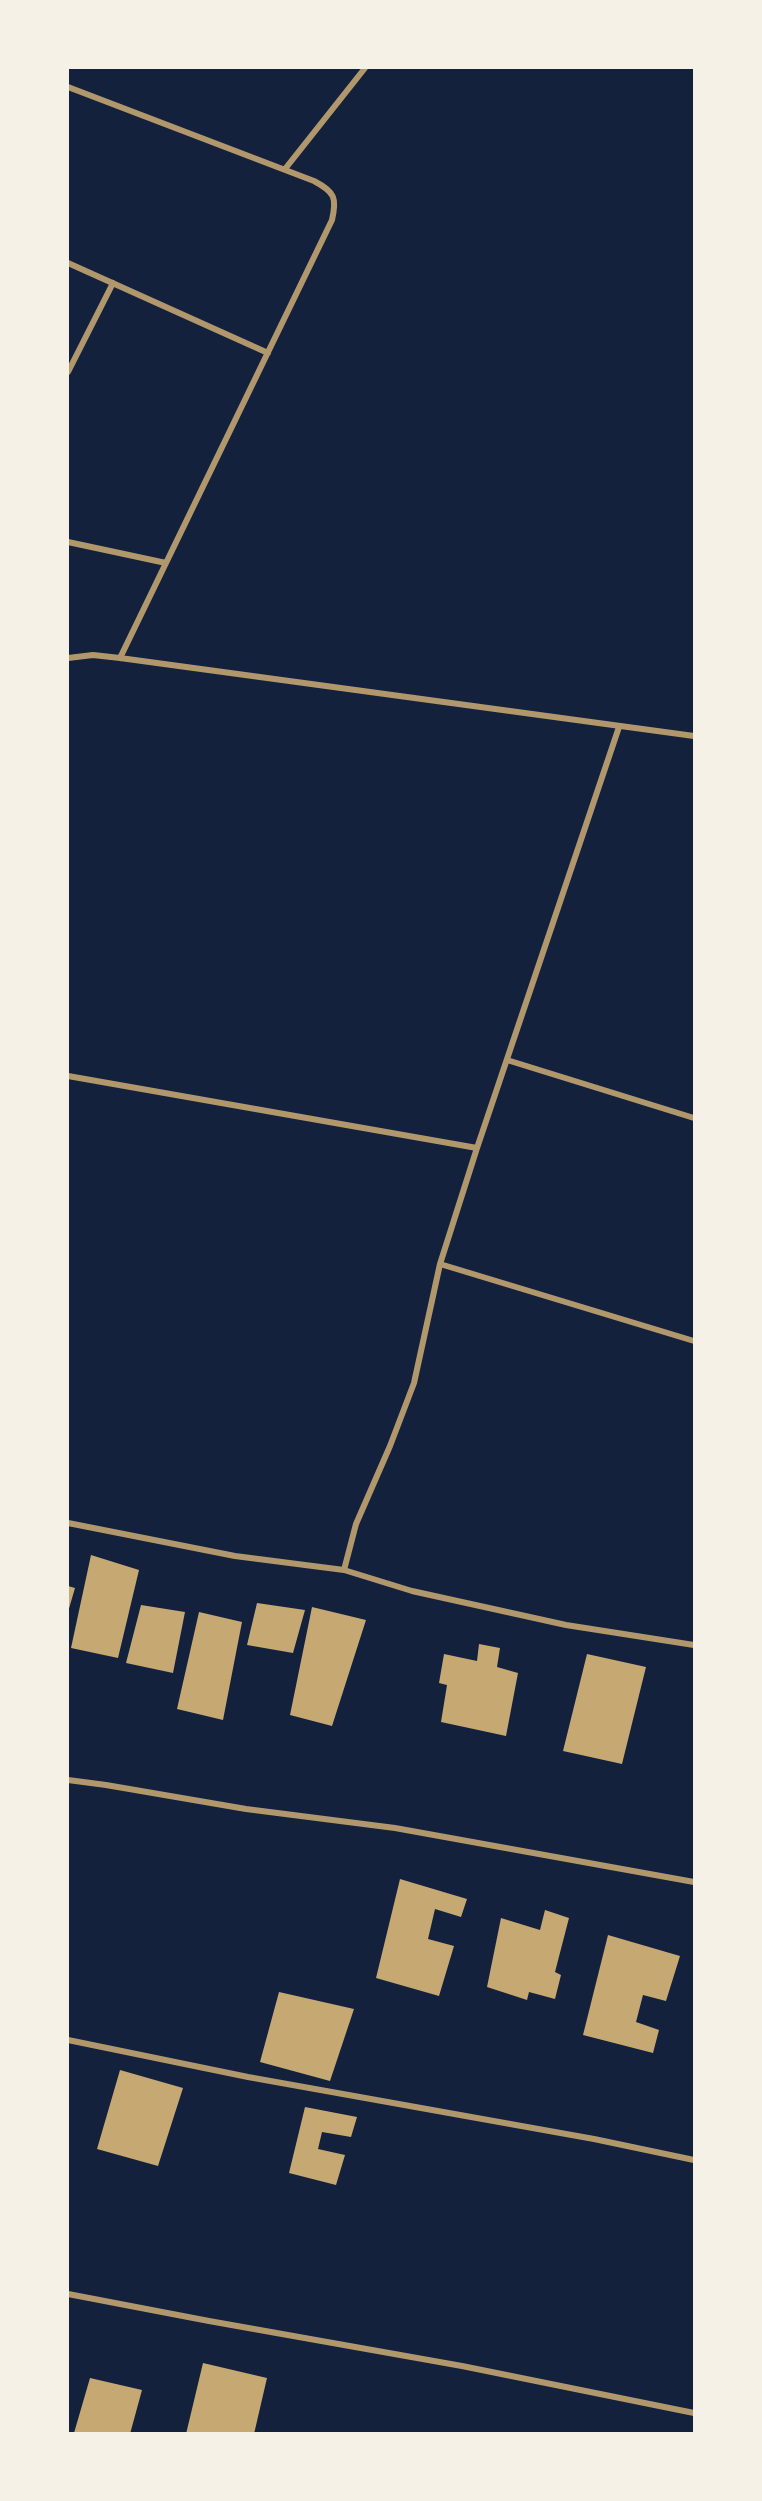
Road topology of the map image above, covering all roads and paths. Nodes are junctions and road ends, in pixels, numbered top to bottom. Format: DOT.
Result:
graph roads {
  1 [pos="365,68"];
  2 [pos="68,87"];
  3 [pos="285,169"];
  4 [pos="68,262"];
  5 [pos="113,283"];
  6 [pos="268,353"];
  7 [pos="68,372"];
  8 [pos="68,542"];
  9 [pos="166,563"];
  10 [pos="68,658"];
  11 [pos="120,658"];
  12 [pos="619,727"];
  13 [pos="694,736"];
  14 [pos="507,1060"];
  15 [pos="68,1076"];
  16 [pos="694,1118"];
  17 [pos="477,1148"];
  18 [pos="440,1264"];
  19 [pos="694,1341"];
  20 [pos="68,1523"];
  21 [pos="344,1570"];
  22 [pos="694,1645"];
  23 [pos="68,1780"];
  24 [pos="694,1882"];
  25 [pos="68,2040"];
  26 [pos="694,2160"];
  27 [pos="68,2294"];
  28 [pos="694,2413"];
  1 -- 3 [label="street"];
  2 -- 3 [label="street"];
  3 -- 6 [label="street"];
  4 -- 5 [label="street"];
  5 -- 6 [label="street"];
  5 -- 7 [label="street"];
  6 -- 9 [label="street"];
  8 -- 9 [label="street"];
  9 -- 11 [label="street"];
  10 -- 11 [label="street"];
  11 -- 12 [label="street"];
  12 -- 13 [label="street"];
  12 -- 14 [label="street"];
  14 -- 16 [label="street"];
  14 -- 17 [label="street"];
  15 -- 17 [label="street"];
  17 -- 18 [label="street"];
  18 -- 19 [label="street"];
  18 -- 21 [label="street"];
  20 -- 21 [label="street"];
  21 -- 22 [label="street"];
  23 -- 24 [label="street"];
  25 -- 26 [label="street"];
  27 -- 28 [label="street"];
}
